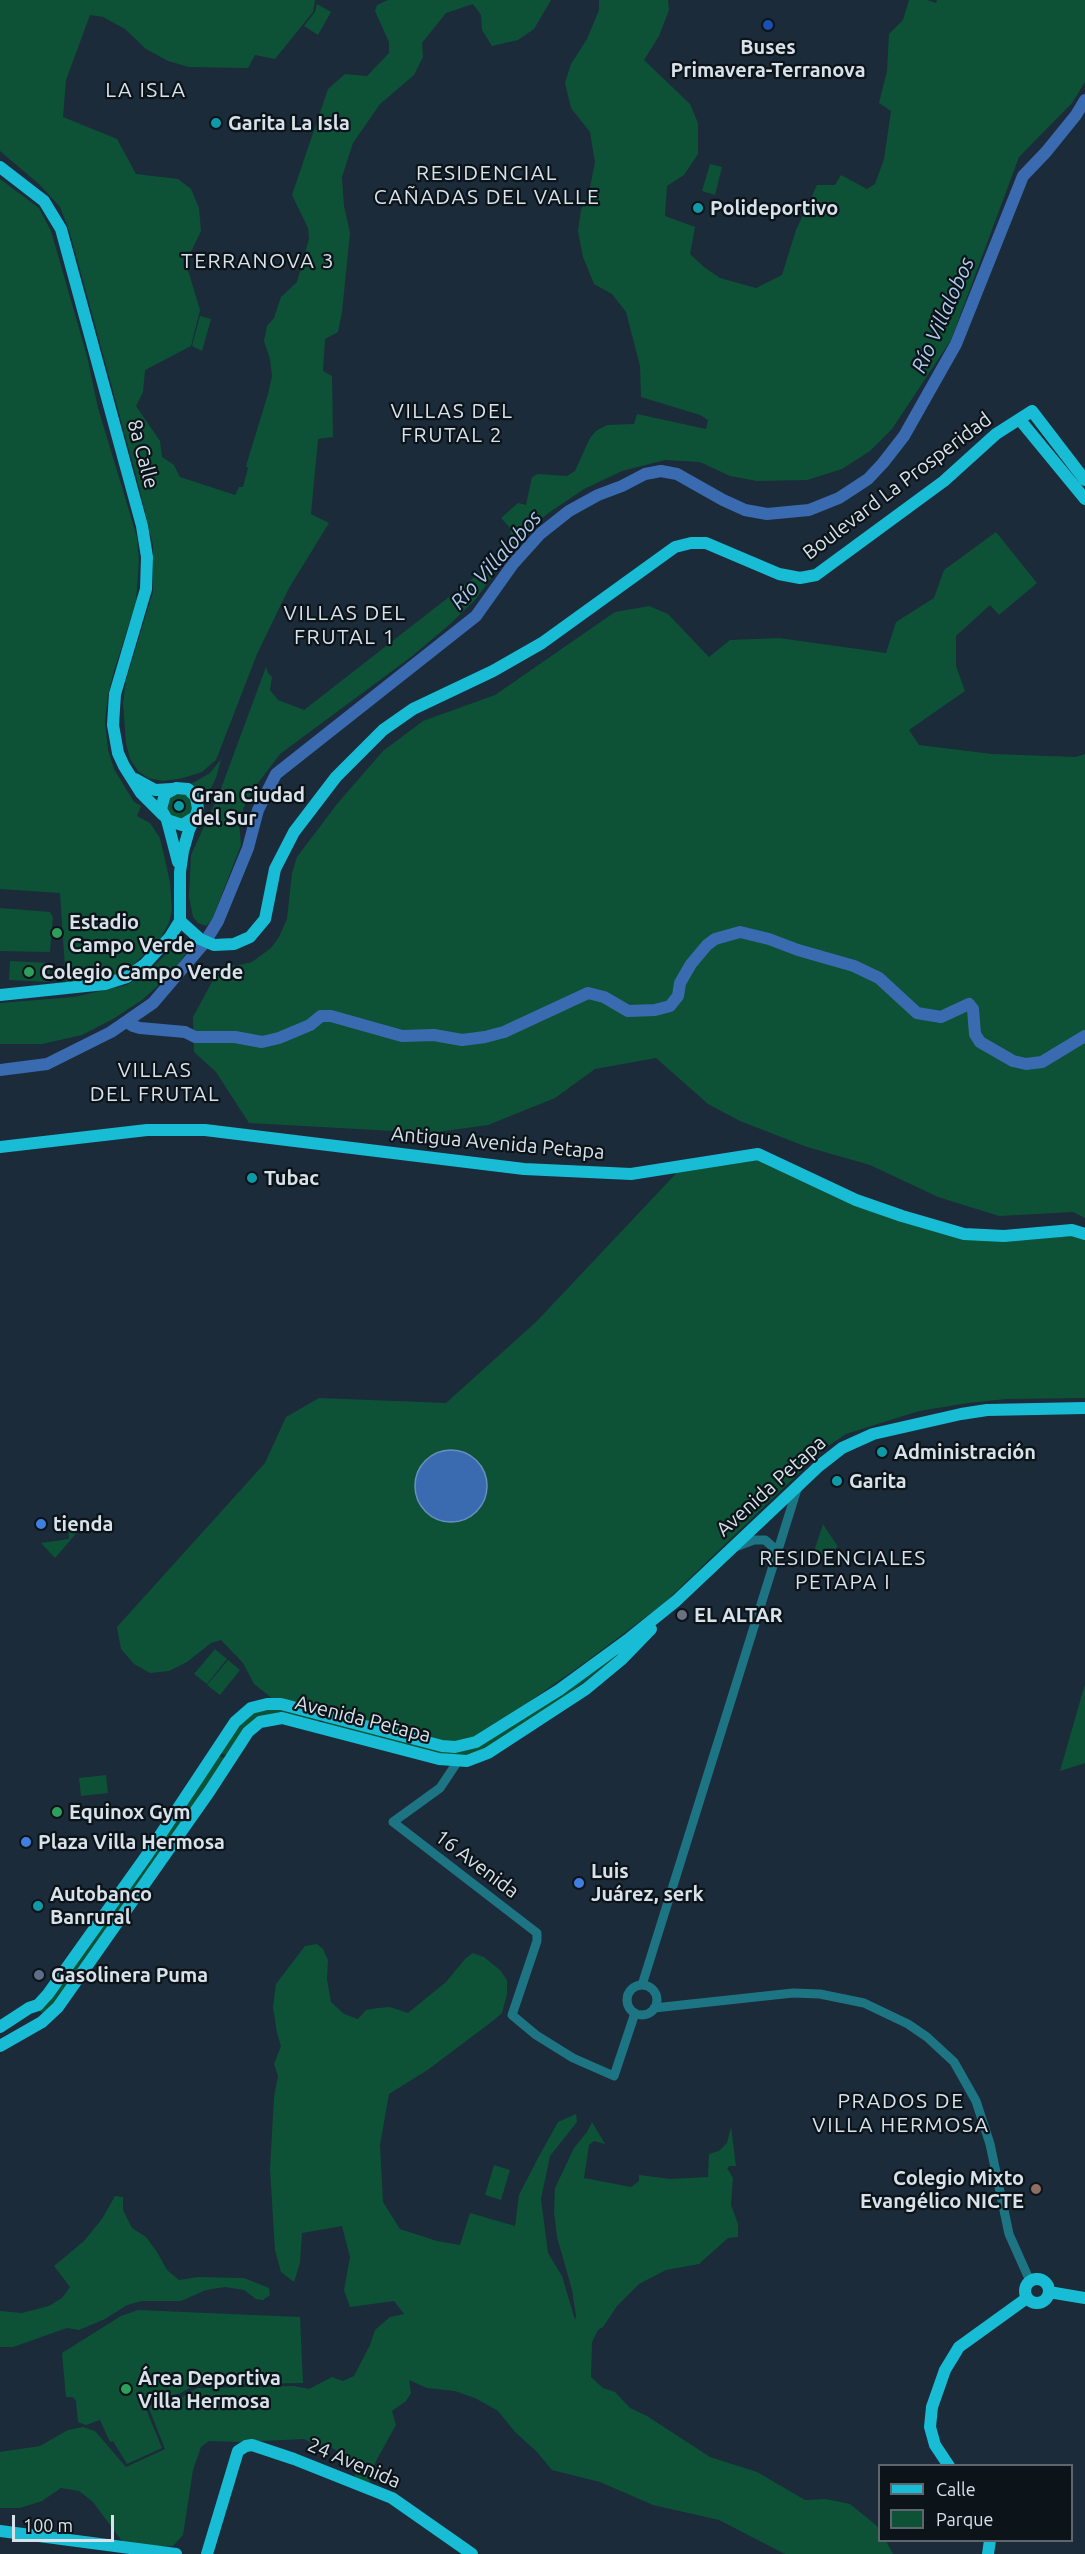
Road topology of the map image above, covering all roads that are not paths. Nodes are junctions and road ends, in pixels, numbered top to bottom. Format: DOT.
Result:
graph roads {
  1 [pos="0,167"];
  2 [pos="1020,420"];
  3 [pos="1085,480"];
  4 [pos="1085,499"];
  5 [pos="130,775"];
  6 [pos="173,789"];
  7 [pos="165,818"];
  8 [pos="195,818"];
  9 [pos="180,872"];
  10 [pos="184,925"];
  11 [pos="0,995"];
  12 [pos="0,1148"];
  13 [pos="1085,1234"];
  14 [pos="1085,1408"];
  15 [pos="798,1485"];
  16 [pos="730,1549"];
  17 [pos="774,1566"];
  18 [pos="676,1601"];
  19 [pos="323,1715"];
  20 [pos="320,1728"];
  21 [pos="458,1761"];
  22 [pos="120,1894"];
  23 [pos="132,1902"];
  24 [pos="642,1985"];
  25 [pos="38,2005"];
  26 [pos="655,2005"];
  27 [pos="635,2013"];
  28 [pos="0,2027"];
  29 [pos="0,2035"];
  30 [pos="0,2046"];
  31 [pos="1030,2281"];
  32 [pos="1049,2292"];
  33 [pos="1027,2298"];
  34 [pos="1085,2298"];
  35 [pos="948,2464"];
  36 [pos="0,2531"];
  37 [pos="176,2554"];
  38 [pos="207,2554"];
  39 [pos="472,2554"];
  1 -- 5 [label="main road, 8a Calle"];
  2 -- 3 [label="main road, Boulevard La Prosperidad"];
  2 -- 4 [label="main road"];
  2 -- 10 [label="main road, Boulevard La Prosperidad"];
  5 -- 6 [label="main road"];
  5 -- 7 [label="main road, 8a Calle"];
  6 -- 7 [label="main road"];
  6 -- 8 [label="main road"];
  7 -- 8 [label="main road"];
  7 -- 9 [label="main road"];
  8 -- 9 [label="main road"];
  9 -- 10 [label="main road"];
  10 -- 11 [label="main road"];
  12 -- 13 [label="main road, Antigua Avenida Petapa"];
  14 -- 15 [label="main road, Avenida Petapa"];
  15 -- 16 [label="main road, Avenida Petapa"];
  15 -- 17 [label="street"];
  16 -- 17 [label="street"];
  16 -- 18 [label="main road, Avenida Petapa"];
  17 -- 24 [label="street"];
  18 -- 19 [label="main road, Avenida Petapa"];
  18 -- 21 [label="main road, Avenida Petapa"];
  19 -- 20 [label="main road"];
  19 -- 22 [label="main road, Avenida Petapa"];
  20 -- 21 [label="main road, Avenida Petapa"];
  20 -- 23 [label="main road, Avenida Petapa"];
  21 -- 27 [label="street, 16 Avenida"];
  22 -- 23 [label="main road"];
  22 -- 25 [label="main road, Avenida Petapa"];
  23 -- 30 [label="main road, Avenida Petapa"];
  24 -- 26 [label="street"];
  24 -- 27 [label="street"];
  25 -- 28 [label="main road, Avenida Petapa"];
  25 -- 29 [label="main road"];
  26 -- 27 [label="street"];
  26 -- 31 [label="street"];
  31 -- 32 [label="main road"];
  31 -- 33 [label="main road"];
  32 -- 33 [label="main road"];
  32 -- 34 [label="main road"];
  33 -- 35 [label="main road"];
  36 -- 37 [label="main road"];
  38 -- 39 [label="main road, 24 Avenida"];
}
